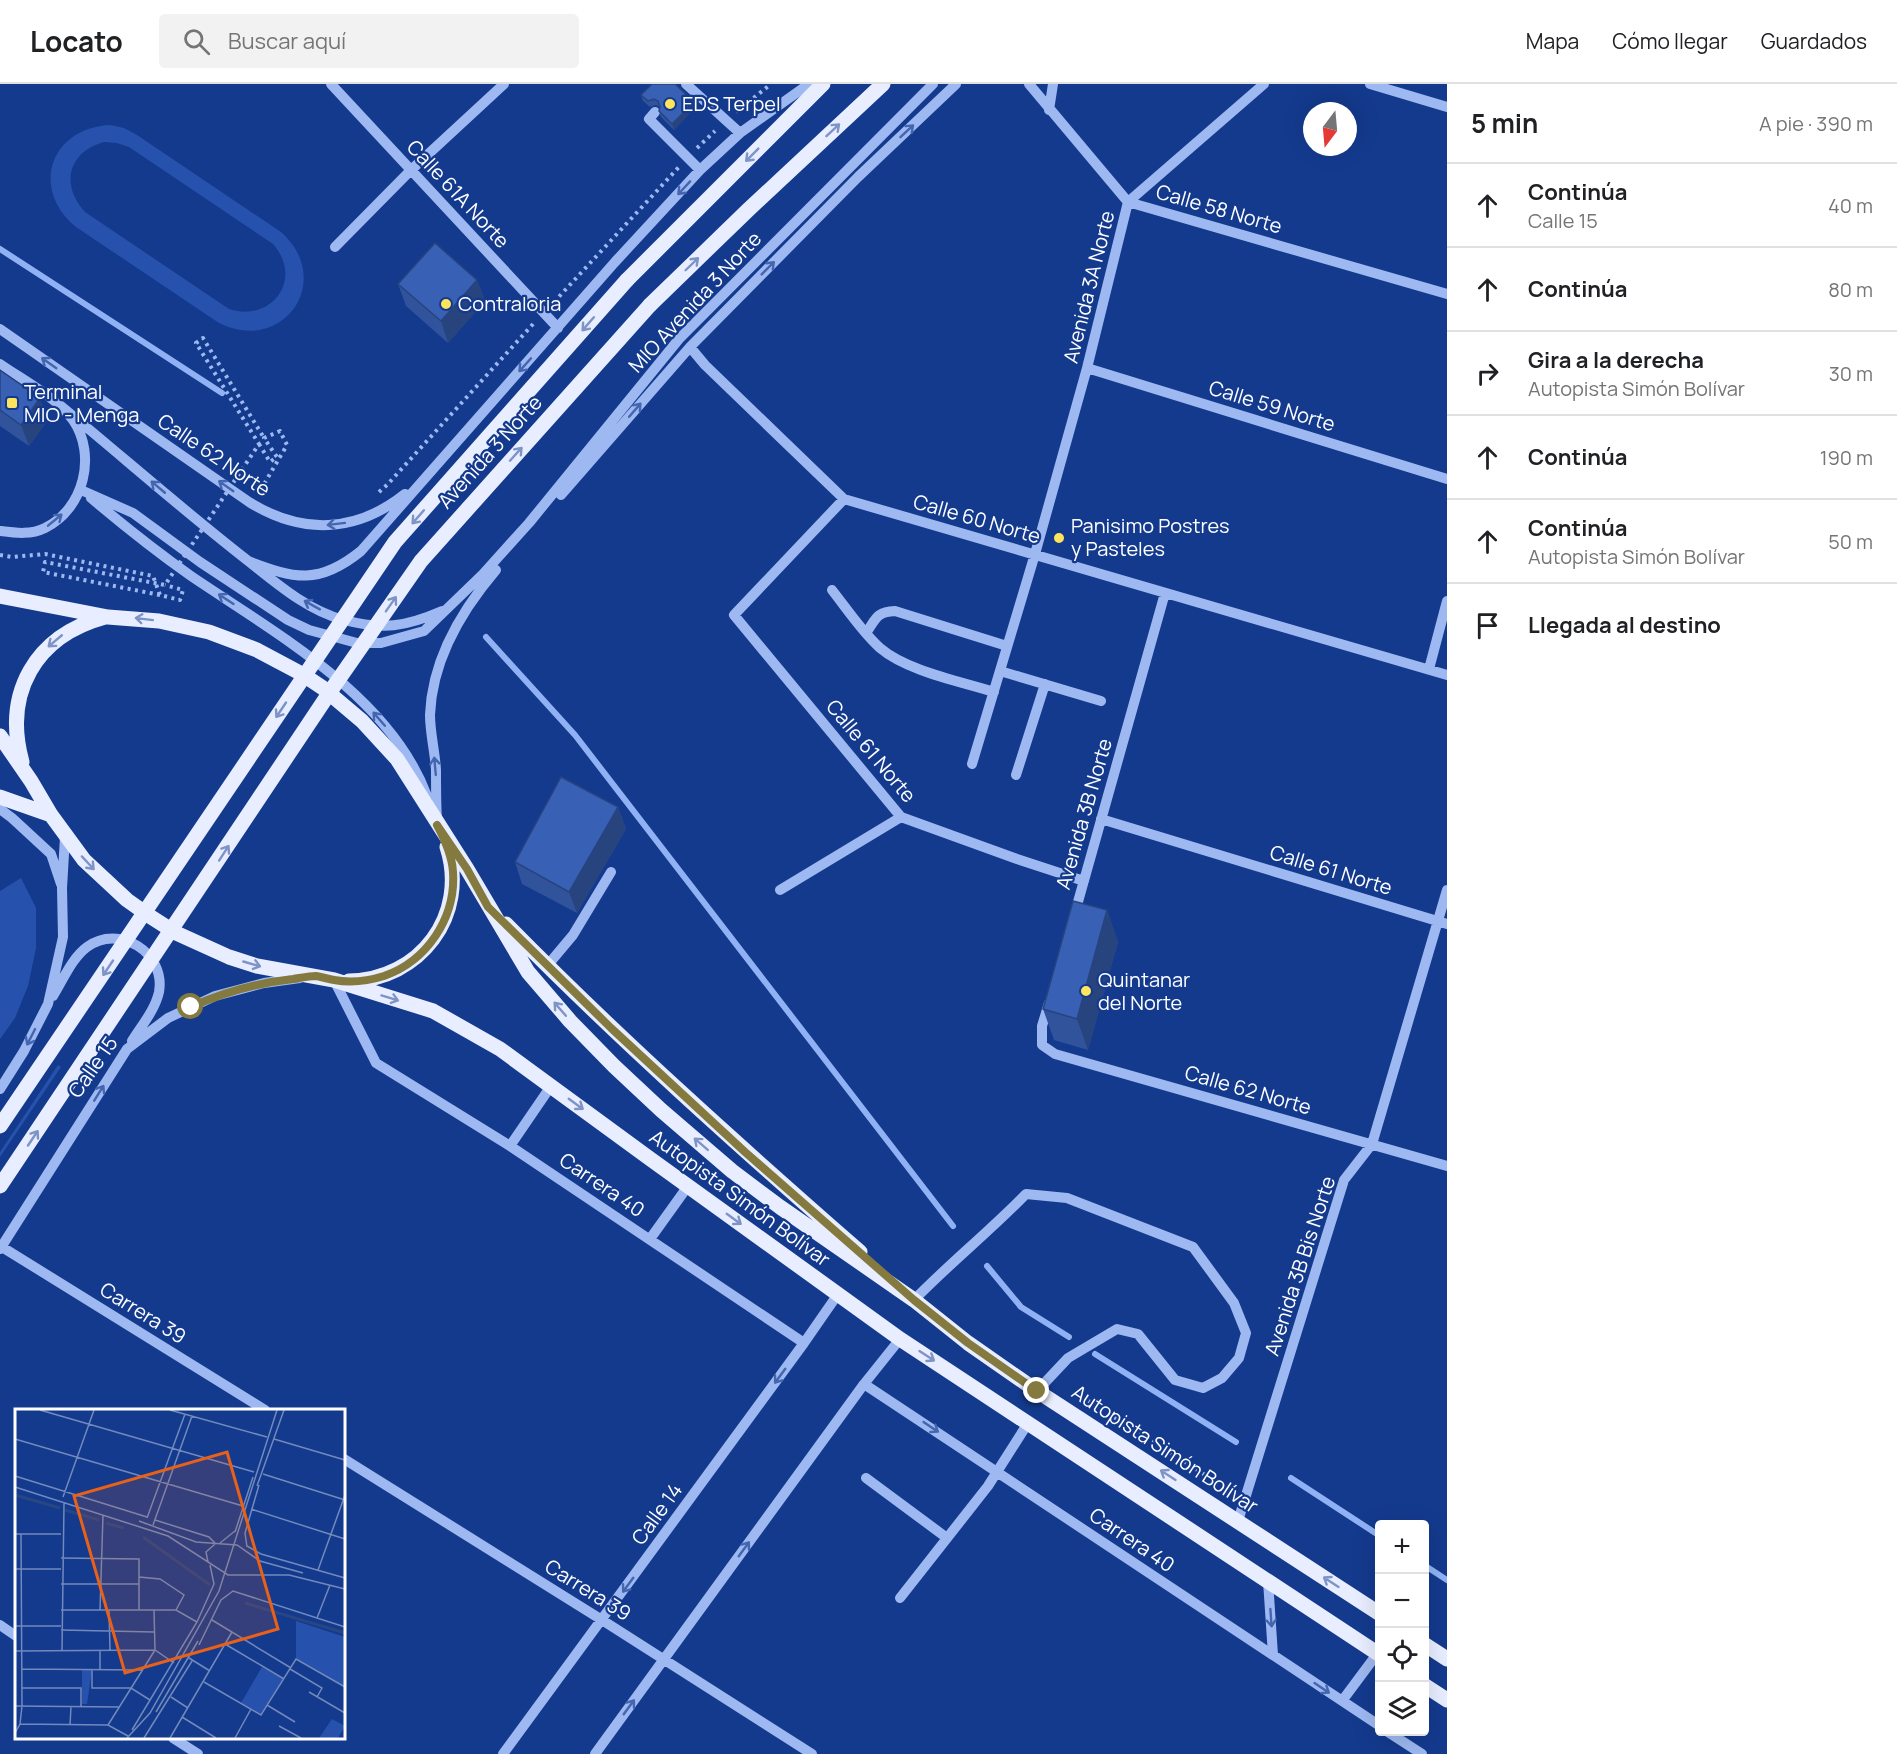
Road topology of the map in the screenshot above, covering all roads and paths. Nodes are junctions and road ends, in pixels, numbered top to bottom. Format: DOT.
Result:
graph roads {
  1 [pos="331,84"];
  2 [pos="771,84"];
  3 [pos="809,84"];
  4 [pos="823,84"];
  5 [pos="883,84"];
  6 [pos="933,84"];
  7 [pos="956,84"];
  8 [pos="1029,84"];
  9 [pos="1053,84"];
  10 [pos="1264,84"];
  11 [pos="1370,84"];
  12 [pos="501,85"];
  13 [pos="682,86"];
  14 [pos="1447,107"];
  15 [pos="1049,110"];
  16 [pos="655,112"];
  17 [pos="725,121"];
  18 [pos="740,133"];
  19 [pos="687,158"];
  20 [pos="411,170"];
  21 [pos="700,170"];
  22 [pos="1128,202"];
  23 [pos="335,247"];
  24 [pos="1447,294"];
  25 [pos="543,313"];
  26 [pos="0,328"];
  27 [pos="558,328"];
  28 [pos="690,347"];
  29 [pos="0,364"];
  30 [pos="1087,368"];
  31 [pos="61,406"];
  32 [pos="264,438"];
  33 [pos="259,444"];
  34 [pos="424,478"];
  35 [pos="1447,479"];
  36 [pos="81,490"];
  37 [pos="260,492"];
  38 [pos="378,492"];
  39 [pos="843,499"];
  40 [pos="0,531"];
  41 [pos="1035,554"];
  42 [pos="0,555"];
  43 [pos="248,561"];
  44 [pos="165,585"];
  45 [pos="832,590"];
  46 [pos="1165,593"];
  47 [pos="160,595"];
  48 [pos="0,596"];
  49 [pos="1447,601"];
  50 [pos="447,609"];
  51 [pos="108,616"];
  52 [pos="866,633"];
  53 [pos="1007,646"];
  54 [pos="1429,669"];
  55 [pos="1000,671"];
  56 [pos="1447,675"];
  57 [pos="1045,684"];
  58 [pos="994,692"];
  59 [pos="1101,701"];
  60 [pos="0,736"];
  61 [pos="972,764"];
  62 [pos="1016,775"];
  63 [pos="31,781"];
  64 [pos="0,797"];
  65 [pos="0,810"];
  66 [pos="51,815"];
  67 [pos="901,817"];
  68 [pos="1101,819"];
  69 [pos="437,825"];
  70 [pos="66,837"];
  71 [pos="611,872"];
  72 [pos="1084,881"];
  73 [pos="62,888"];
  74 [pos="780,890"];
  75 [pos="1447,890"];
  76 [pos="192,902"];
  77 [pos="488,907"];
  78 [pos="1442,923"];
  79 [pos="1071,926"];
  80 [pos="547,966"];
  81 [pos="315,976"];
  82 [pos="334,980"];
  83 [pos="1052,993"];
  84 [pos="48,1004"];
  85 [pos="127,1049"];
  86 [pos="551,1086"];
  87 [pos="0,1089"];
  88 [pos="0,1126"];
  89 [pos="1372,1144"];
  90 [pos="510,1146"];
  91 [pos="1447,1166"];
  92 [pos="0,1186"];
  93 [pos="688,1186"];
  94 [pos="650,1239"];
  95 [pos="1,1248"];
  96 [pos="838,1294"];
  97 [pos="914,1300"];
  98 [pos="900,1339"];
  99 [pos="804,1343"];
  100 [pos="1050,1377"];
  101 [pos="864,1383"];
  102 [pos="1037,1391"];
  103 [pos="263,1409"];
  104 [pos="1028,1423"];
  105 [pos="345,1460"];
  106 [pos="996,1471"];
  107 [pos="866,1478"];
  108 [pos="1245,1500"];
  109 [pos="1239,1521"];
  110 [pos="947,1538"];
  111 [pos="1268,1581"];
  112 [pos="900,1599"];
  113 [pos="1375,1611"];
  114 [pos="602,1620"];
  115 [pos="0,1625"];
  116 [pos="15,1635"];
  117 [pos="1429,1647"];
  118 [pos="1375,1652"];
  119 [pos="1273,1655"];
  120 [pos="1375,1658"];
  121 [pos="663,1659"];
  122 [pos="1447,1659"];
  123 [pos="1429,1688"];
  124 [pos="1447,1700"];
  125 [pos="1342,1701"];
  126 [pos="1375,1723"];
  127 [pos="1395,1736"];
  128 [pos="176,1739"];
  129 [pos="198,1754"];
  130 [pos="503,1754"];
  131 [pos="595,1754"];
  132 [pos="812,1754"];
  133 [pos="1422,1754"];
  1 -- 20 [label="street, Calle 61A Norte"];
  2 -- 17 [label="path"];
  3 -- 18 [label="street, Avenida 3 Norte"];
  4 -- 88 [label="main road, Avenida 3 Norte, one-way, bridge"];
  76 -- 5 [label="main road, Avenida 3 Norte, one-way, bridge"];
  6 -- 50 [label="street, MIO Avenida 3 Norte"];
  28 -- 7 [label="street, one-way"];
  8 -- 15 [label="street, Calle 58 Norte"];
  9 -- 15 [label="street"];
  10 -- 22 [label="street, Avenida 3A Norte"];
  11 -- 14 [label="street"];
  12 -- 20 [label="street"];
  13 -- 17 [label="street"];
  15 -- 22 [label="street, Calle 58 Norte"];
  16 -- 19 [label="street"];
  17 -- 18 [label="street"];
  17 -- 19 [label="path"];
  18 -- 21 [label="street, Avenida 3 Norte"];
  19 -- 21 [label="street"];
  19 -- 25 [label="path"];
  20 -- 23 [label="street"];
  20 -- 25 [label="street, Calle 61A Norte"];
  21 -- 27 [label="street, Avenida 3 Norte, one-way"];
  22 -- 24 [label="street, Calle 58 Norte"];
  22 -- 30 [label="street, Avenida 3A Norte"];
  25 -- 27 [label="street, Calle 61A Norte"];
  25 -- 38 [label="path"];
  34 -- 26 [label="street, Calle 62 Norte, one-way"];
  27 -- 34 [label="street, Avenida 3 Norte, one-way"];
  28 -- 39 [label="street, Calle 60 Norte"];
  69 -- 28 [label="street, one-way"];
  29 -- 31 [label="street"];
  30 -- 35 [label="street, Calle 59 Norte"];
  30 -- 41 [label="street, Avenida 3A Norte"];
  31 -- 36 [label="street"];
  43 -- 31 [label="street, one-way"];
  32 -- 33 [label="path"];
  32 -- 33 [label="path, bridge"];
  32 -- 37 [label="path"];
  33 -- 44 [label="path, bridge"];
  34 -- 43 [label="street"];
  40 -- 36 [label="street, one-way"];
  36 -- 50 [label="street, MIO Avenida 3 Norte"];
  69 -- 36 [label="street, one-way"];
  39 -- 41 [label="street, Calle 60 Norte"];
  39 -- 67 [label="street, Calle 61 Norte"];
  41 -- 46 [label="street, Calle 60 Norte"];
  41 -- 53 [label="street, Avenida 3A Norte"];
  42 -- 47 [label="path"];
  50 -- 43 [label="street, one-way"];
  44 -- 47 [label="path"];
  44 -- 47 [label="path, bridge"];
  45 -- 52 [label="street"];
  46 -- 54 [label="street, Calle 60 Norte"];
  46 -- 68 [label="street, Avenida 3B Norte"];
  48 -- 51 [label="main road, Autopista Simón Bolívar"];
  49 -- 54 [label="street"];
  51 -- 63 [label="main road, one-way"];
  69 -- 51 [label="main road, Autopista Simón Bolívar, one-way"];
  52 -- 53 [label="street"];
  52 -- 58 [label="street"];
  53 -- 55 [label="street, Avenida 3A Norte"];
  54 -- 56 [label="street, Calle 60 Norte"];
  55 -- 57 [label="street"];
  55 -- 58 [label="street, Avenida 3A Norte"];
  57 -- 59 [label="street"];
  57 -- 62 [label="street"];
  58 -- 61 [label="street, Avenida 3A Norte"];
  60 -- 63 [label="main road"];
  63 -- 66 [label="main road"];
  64 -- 66 [label="main road"];
  65 -- 73 [label="street"];
  66 -- 70 [label="main road"];
  67 -- 72 [label="street, Calle 61 Norte"];
  67 -- 74 [label="street"];
  68 -- 72 [label="street, Avenida 3B Norte"];
  68 -- 78 [label="street, Calle 61 Norte"];
  69 -- 77 [label="main road, Autopista Simón Bolívar"];
  69 -- 82 [label="main road"];
  70 -- 73 [label="street"];
  70 -- 81 [label="main road, one-way"];
  71 -- 80 [label="street"];
  72 -- 79 [label="street, Avenida 3B Norte"];
  73 -- 84 [label="street"];
  75 -- 78 [label="street, Avenida 3B Bis Norte"];
  92 -- 76 [label="main road, Calle 15, one-way, bridge"];
  77 -- 80 [label="main road"];
  97 -- 77 [label="main road, Autopista Simón Bolívar, one-way"];
  78 -- 89 [label="street, Avenida 3B Bis Norte"];
  80 -- 97 [label="main road"];
  81 -- 82 [label="main road"];
  81 -- 85 [label="street, Calle 15"];
  82 -- 86 [label="main road, Autopista Simón Bolívar, one-way"];
  82 -- 90 [label="street, Carrera 40"];
  83 -- 89 [label="street, Calle 62 Norte"];
  84 -- 85 [label="street"];
  84 -- 87 [label="street, one-way"];
  95 -- 85 [label="street, Calle 15, one-way"];
  86 -- 90 [label="street"];
  86 -- 93 [label="main road, Autopista Simón Bolívar, one-way"];
  89 -- 91 [label="street, Calle 62 Norte"];
  89 -- 108 [label="street, Avenida 3B Bis Norte"];
  90 -- 94 [label="street, Carrera 40"];
  93 -- 94 [label="street"];
  93 -- 96 [label="main road, Autopista Simón Bolívar, one-way"];
  94 -- 99 [label="street, Carrera 40"];
  95 -- 103 [label="street, Carrera 39"];
  96 -- 98 [label="main road, Autopista Simón Bolívar"];
  96 -- 99 [label="street, Calle 14"];
  97 -- 100 [label="street"];
  97 -- 102 [label="main road, Autopista Simón Bolívar"];
  98 -- 101 [label="street"];
  98 -- 104 [label="main road, Autopista Simón Bolívar, one-way"];
  99 -- 114 [label="street, Calle 14, one-way"];
  100 -- 102 [label="street"];
  100 -- 108 [label="path"];
  101 -- 106 [label="street, Carrera 40, one-way"];
  121 -- 101 [label="street, one-way"];
  109 -- 102 [label="main road, Autopista Simón Bolívar, one-way"];
  104 -- 106 [label="street"];
  104 -- 111 [label="main road, Autopista Simón Bolívar"];
  105 -- 114 [label="street, Carrera 39"];
  106 -- 110 [label="street"];
  106 -- 119 [label="street, Carrera 40"];
  107 -- 110 [label="street"];
  108 -- 109 [label="street, Avenida 3B Bis Norte"];
  113 -- 109 [label="main road, Autopista Simón Bolívar, one-way"];
  110 -- 112 [label="street"];
  111 -- 118 [label="main road, Autopista Simón Bolívar"];
  111 -- 119 [label="street, one-way"];
  114 -- 121 [label="street, Carrera 39"];
  114 -- 130 [label="street, Calle 14"];
  115 -- 116 [label="street"];
  117 -- 122 [label="main road"];
  119 -- 125 [label="street, Carrera 40, one-way"];
  120 -- 125 [label="street"];
  131 -- 121 [label="street, one-way"];
  121 -- 132 [label="street, Carrera 39"];
  123 -- 124 [label="main road"];
  125 -- 126 [label="street, Carrera 40"];
  127 -- 133 [label="street"];
  128 -- 129 [label="street"];
}
